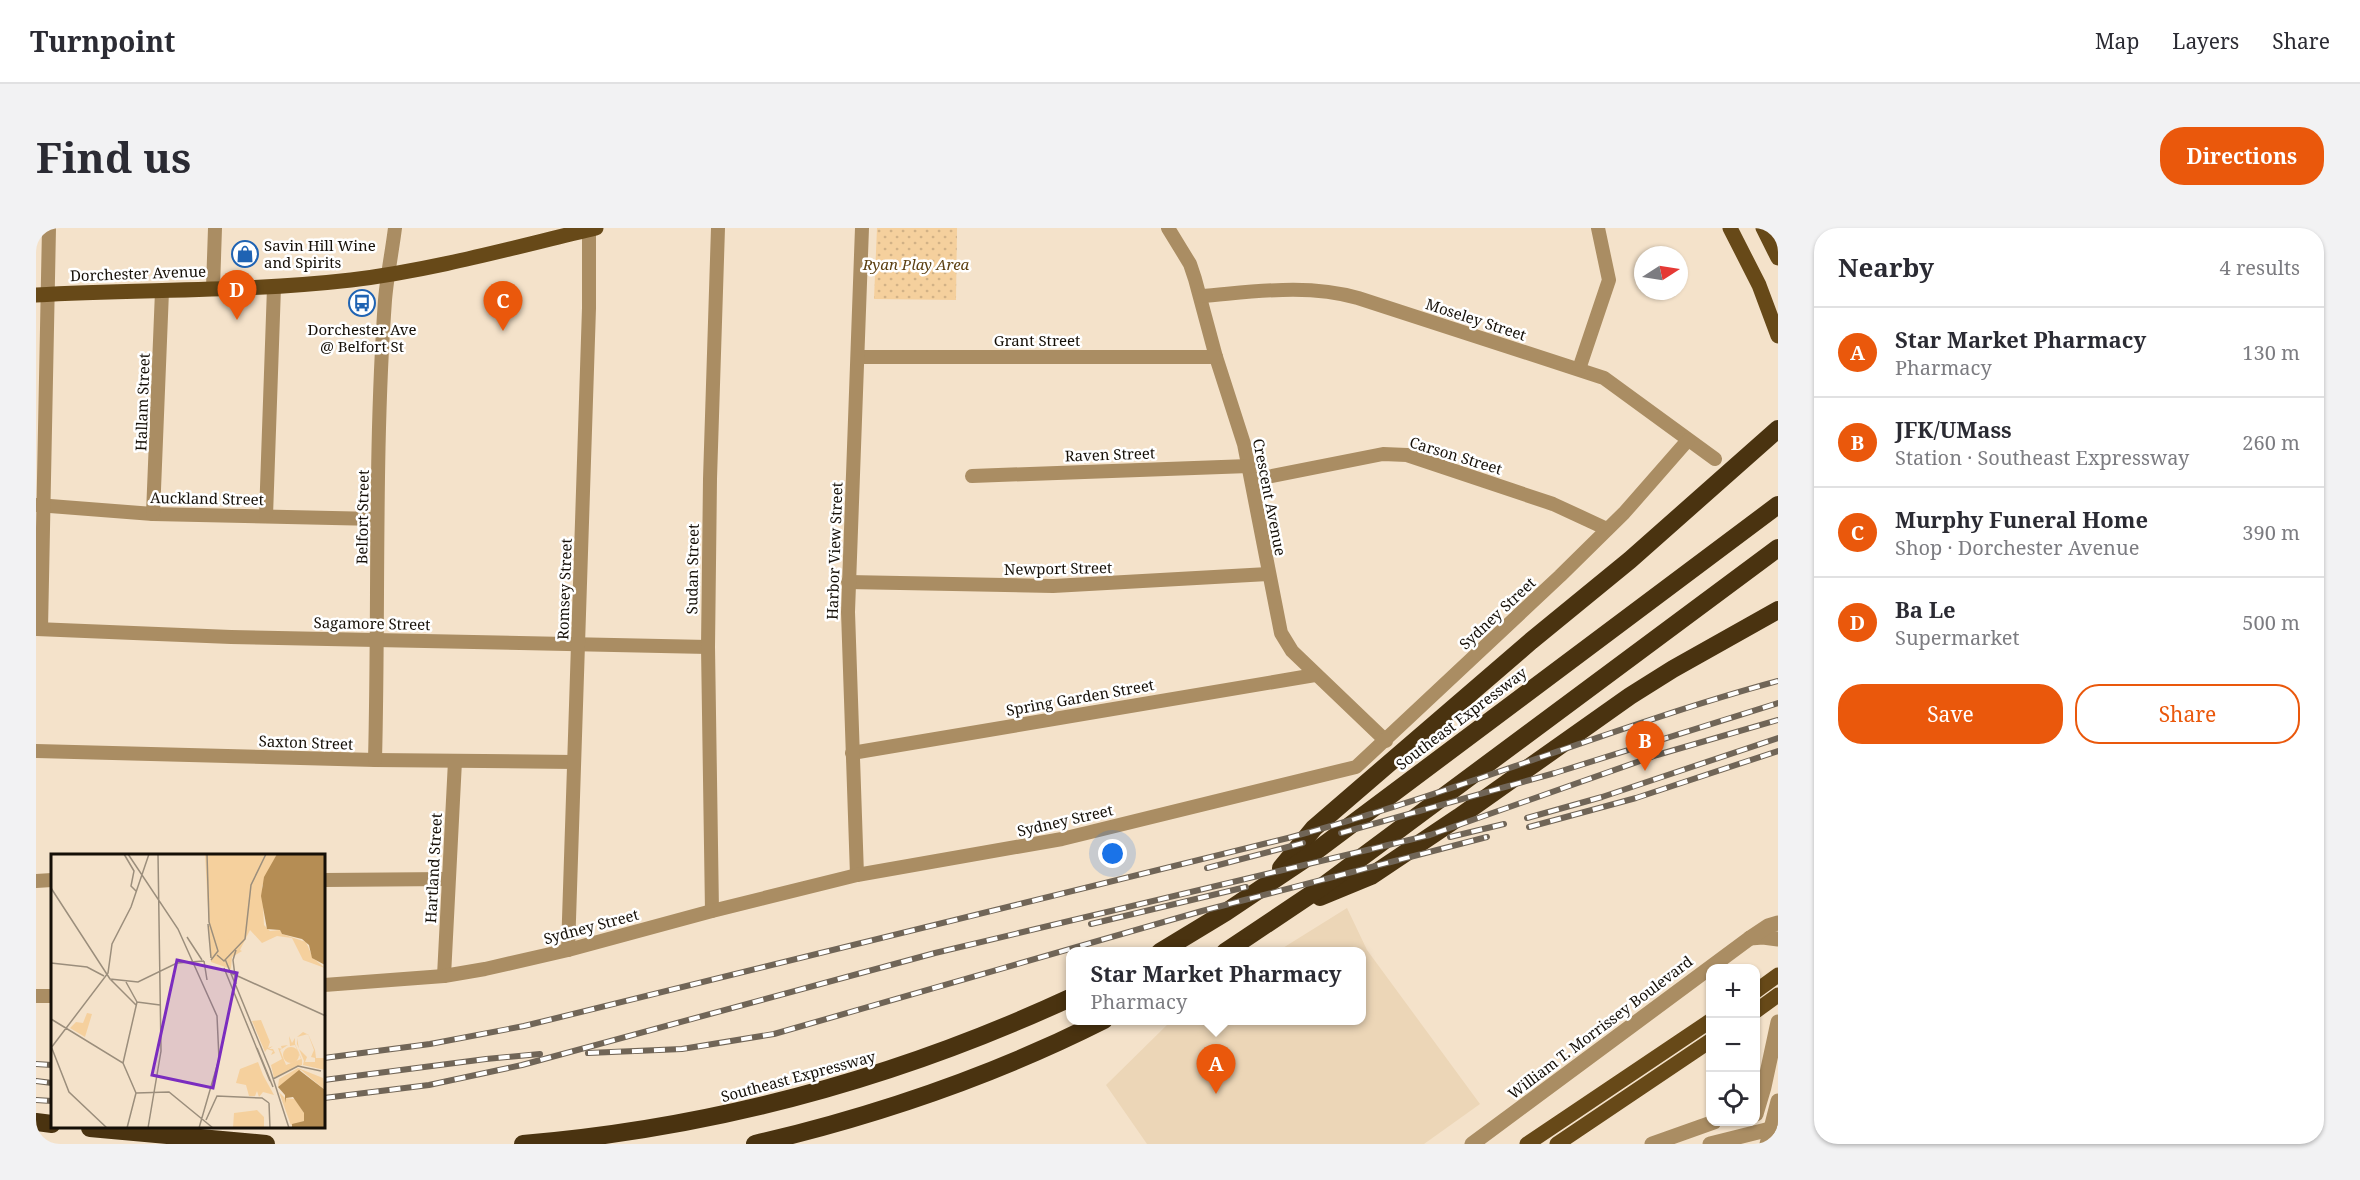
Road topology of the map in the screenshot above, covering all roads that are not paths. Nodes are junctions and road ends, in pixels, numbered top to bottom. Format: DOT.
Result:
graph roads {
  1 [pos="49,228"];
  2 [pos="215,228"];
  3 [pos="394,228"];
  4 [pos="591,228"];
  5 [pos="718,228"];
  6 [pos="862,228"];
  7 [pos="1171,228"];
  8 [pos="1598,228"];
  9 [pos="1730,228"];
  10 [pos="1763,228"];
  11 [pos="1778,258"];
  12 [pos="388,275"];
  13 [pos="274,287"];
  14 [pos="213,288"];
  15 [pos="162,291"];
  16 [pos="43,295"];
  17 [pos="1201,296"];
  18 [pos="1778,336"];
  19 [pos="858,357"];
  20 [pos="1216,357"];
  21 [pos="1579,369"];
  22 [pos="1778,429"];
  23 [pos="1688,441"];
  24 [pos="1715,459"];
  25 [pos="1250,473"];
  26 [pos="972,476"];
  27 [pos="1778,505"];
  28 [pos="40,506"];
  29 [pos="153,514"];
  30 [pos="266,516"];
  31 [pos="377,519"];
  32 [pos="1607,529"];
  33 [pos="1778,548"];
  34 [pos="1268,574"];
  35 [pos="848,582"];
  36 [pos="1778,610"];
  37 [pos="38,629"];
  38 [pos="378,640"];
  39 [pos="578,645"];
  40 [pos="708,647"];
  41 [pos="1315,675"];
  42 [pos="1386,741"];
  43 [pos="36,751"];
  44 [pos="852,753"];
  45 [pos="375,760"];
  46 [pos="455,761"];
  47 [pos="574,762"];
  48 [pos="857,875"];
  49 [pos="448,879"];
  50 [pos="326,880"];
  51 [pos="1267,885"];
  52 [pos="1291,909"];
  53 [pos="712,910"];
  54 [pos="1778,915"];
  55 [pos="1778,923"];
  56 [pos="1750,938"];
  57 [pos="1778,939"];
  58 [pos="1167,947"];
  59 [pos="1231,947"];
  60 [pos="568,950"];
  61 [pos="1778,975"];
  62 [pos="444,976"];
  63 [pos="326,985"];
  64 [pos="1760,988"];
  65 [pos="1778,995"];
  66 [pos="1066,1000"];
  67 [pos="1760,1008"];
  68 [pos="1778,1022"];
  69 [pos="1706,1024"];
  70 [pos="1094,1025"];
  71 [pos="1706,1044"];
  72 [pos="1760,1094"];
  73 [pos="1778,1102"];
  74 [pos="1760,1113"];
  75 [pos="1760,1116"];
  76 [pos="36,1122"];
  77 [pos="51,1124"];
  78 [pos="1706,1125"];
  79 [pos="1745,1126"];
  80 [pos="101,1129"];
  81 [pos="1772,1133"];
  82 [pos="266,1144"];
  83 [pos="523,1144"];
  84 [pos="755,1144"];
  85 [pos="1472,1144"];
  86 [pos="1527,1144"];
  87 [pos="1557,1144"];
  88 [pos="1652,1144"];
  89 [pos="1710,1144"];
  1 -- 16 [label="street"];
  2 -- 14 [label="street"];
  3 -- 12 [label="street, Belfort Street"];
  4 -- 12 [label="main road, Dorchester Avenue"];
  4 -- 39 [label="street, Romsey Street"];
  5 -- 40 [label="street, Sudan Street"];
  6 -- 19 [label="street, Harbor View Street"];
  7 -- 17 [label="street, Crescent Avenue"];
  8 -- 21 [label="street"];
  9 -- 18 [label="main road"];
  10 -- 11 [label="main road"];
  12 -- 13 [label="main road, Dorchester Avenue"];
  12 -- 31 [label="street, Belfort Street"];
  13 -- 14 [label="main road, Dorchester Avenue"];
  13 -- 30 [label="street"];
  14 -- 15 [label="main road, Dorchester Avenue"];
  15 -- 16 [label="main road, Dorchester Avenue"];
  15 -- 29 [label="street, Hallam Street"];
  16 -- 28 [label="street"];
  17 -- 20 [label="street, Crescent Avenue"];
  17 -- 21 [label="street, Moseley Street"];
  19 -- 20 [label="street, Grant Street"];
  19 -- 35 [label="street, Harbor View Street"];
  20 -- 25 [label="street, Crescent Avenue"];
  21 -- 23 [label="street, Moseley Street"];
  22 -- 51 [label="highway"];
  23 -- 24 [label="street, Moseley Street"];
  23 -- 32 [label="street, Sydney Street"];
  25 -- 26 [label="street, Raven Street"];
  25 -- 32 [label="street, Carson Street"];
  25 -- 34 [label="street, Crescent Avenue"];
  27 -- 51 [label="highway, Southeast Expressway"];
  28 -- 29 [label="street, Auckland Street"];
  28 -- 37 [label="street"];
  29 -- 30 [label="street, Auckland Street"];
  30 -- 31 [label="street, Auckland Street"];
  31 -- 38 [label="street, Belfort Street"];
  32 -- 42 [label="street, Sydney Street"];
  33 -- 52 [label="highway"];
  34 -- 35 [label="street, Newport Street"];
  34 -- 41 [label="street, Crescent Avenue"];
  35 -- 44 [label="street, Harbor View Street"];
  36 -- 52 [label="highway"];
  37 -- 38 [label="street, Sagamore Street"];
  38 -- 39 [label="street, Sagamore Street"];
  38 -- 45 [label="street, Belfort Street"];
  39 -- 40 [label="street, Sagamore Street"];
  39 -- 47 [label="street, Romsey Street"];
  40 -- 53 [label="street, Sudan Street"];
  41 -- 42 [label="street, Crescent Avenue"];
  41 -- 44 [label="street, Spring Garden Street"];
  42 -- 48 [label="street, Sydney Street"];
  43 -- 45 [label="street, Saxton Street"];
  44 -- 48 [label="street, Harbor View Street"];
  45 -- 46 [label="street, Saxton Street"];
  46 -- 47 [label="street, Saxton Street"];
  46 -- 49 [label="street, Hartland Street"];
  47 -- 60 [label="street, Romsey Street"];
  48 -- 53 [label="street, Sydney Street"];
  49 -- 50 [label="street"];
  49 -- 62 [label="street, Hartland Street"];
  51 -- 58 [label="highway, Southeast Expressway"];
  52 -- 59 [label="highway"];
  53 -- 60 [label="street, Sydney Street"];
  54 -- 56 [label="street"];
  55 -- 56 [label="street, William T. Morrissey Boulevard"];
  56 -- 57 [label="street"];
  56 -- 85 [label="street, William T. Morrissey Boulevard"];
  60 -- 62 [label="street, Sydney Street"];
  61 -- 64 [label="main road"];
  62 -- 63 [label="street, Sydney Street"];
  65 -- 67 [label="main road"];
  66 -- 83 [label="highway, Southeast Expressway"];
  68 -- 72 [label="street"];
  69 -- 86 [label="main road"];
  70 -- 84 [label="highway"];
  71 -- 87 [label="main road"];
  73 -- 74 [label="street"];
  73 -- 75 [label="street"];
  73 -- 81 [label="street"];
  76 -- 77 [label="highway"];
  78 -- 88 [label="street"];
  79 -- 89 [label="street"];
  80 -- 82 [label="highway"];
}
